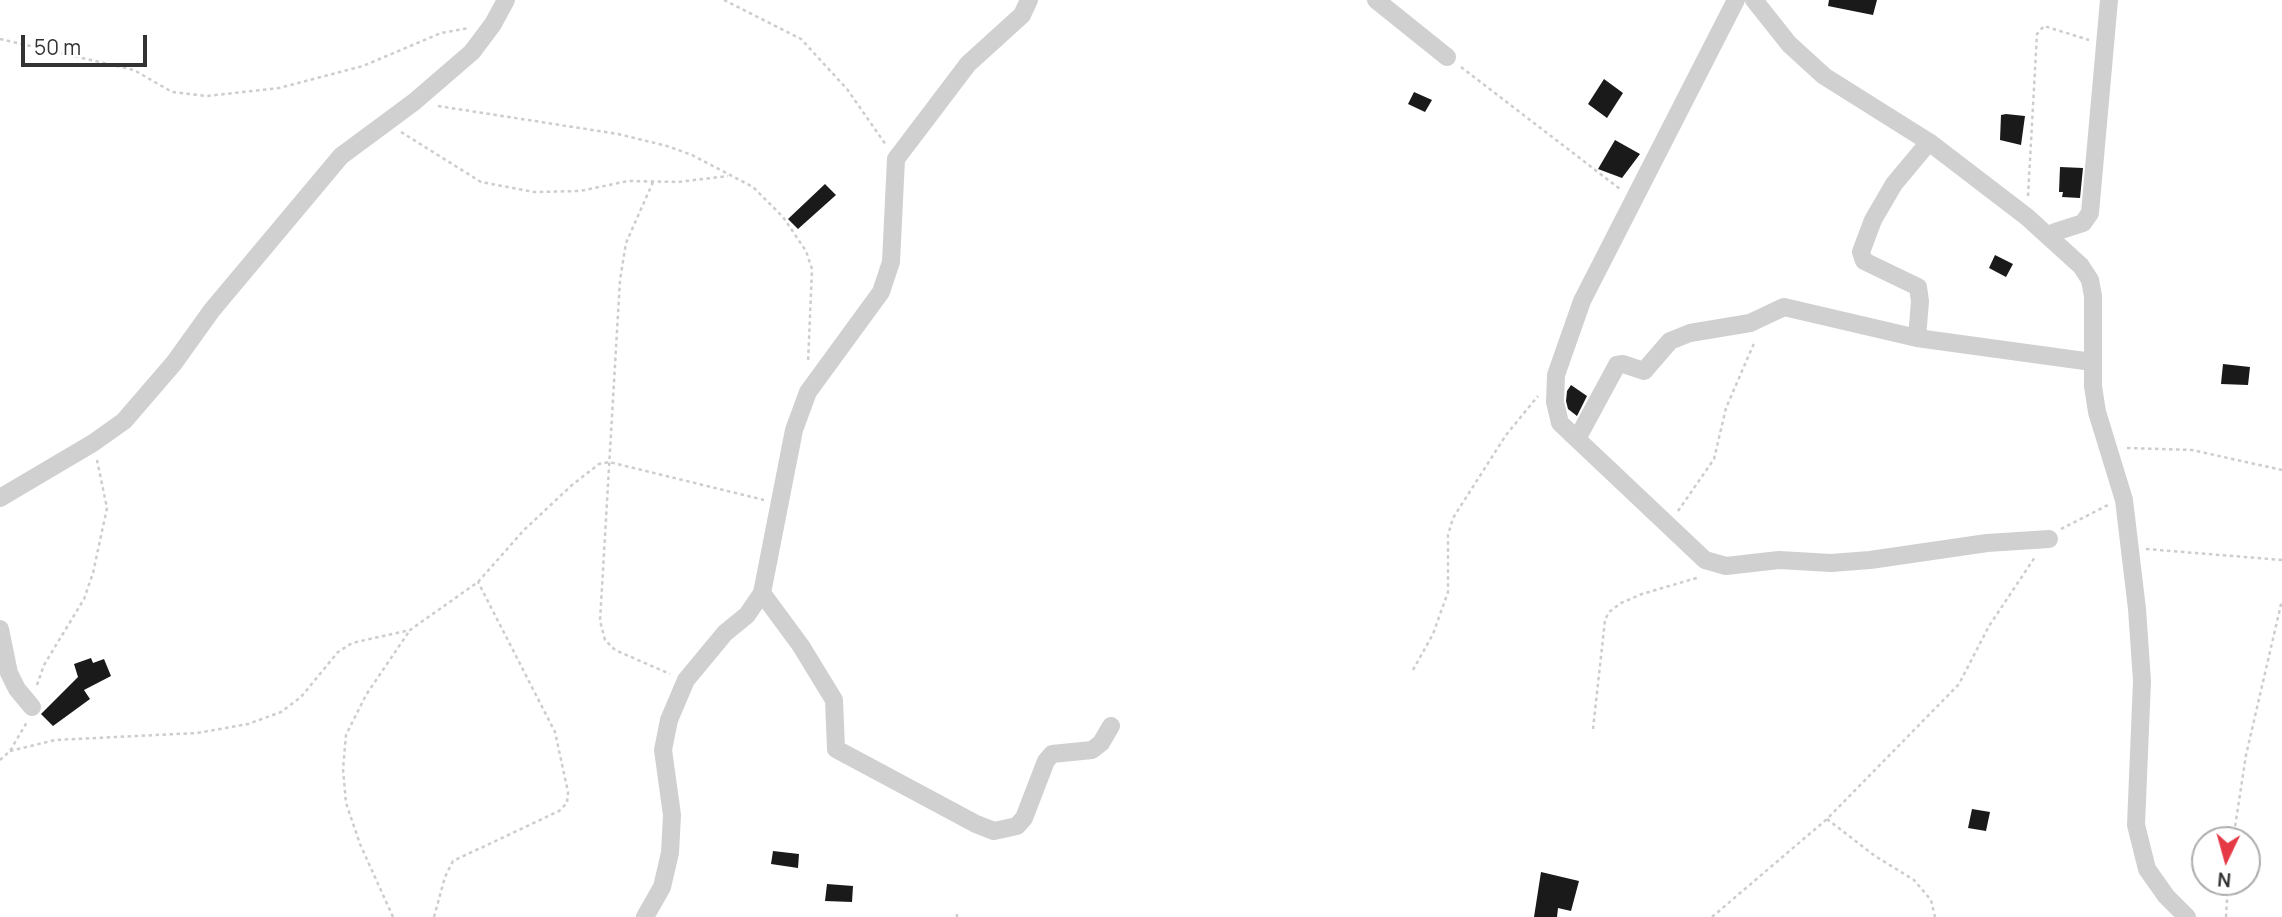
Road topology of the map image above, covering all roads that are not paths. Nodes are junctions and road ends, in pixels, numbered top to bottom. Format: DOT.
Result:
graph roads {
  1 [pos="506,0"];
  2 [pos="1029,0"];
  3 [pos="1376,0"];
  4 [pos="1736,0"];
  5 [pos="1754,0"];
  6 [pos="2109,0"];
  7 [pos="1447,57"];
  8 [pos="1929,142"];
  9 [pos="2055,241"];
  10 [pos="1917,338"];
  11 [pos="2092,362"];
  12 [pos="1577,439"];
  13 [pos="0,498"];
  14 [pos="2049,540"];
  15 [pos="762,593"];
  16 [pos="0,629"];
  17 [pos="32,706"];
  18 [pos="1111,726"];
  19 [pos="645,917"];
  20 [pos="2187,917"];
  1 -- 13 [label="street"];
  2 -- 15 [label="street"];
  3 -- 7 [label="street"];
  4 -- 12 [label="street"];
  5 -- 8 [label="street"];
  6 -- 9 [label="street"];
  8 -- 9 [label="street"];
  8 -- 10 [label="street"];
  9 -- 11 [label="street"];
  10 -- 11 [label="street"];
  10 -- 12 [label="street"];
  11 -- 20 [label="street"];
  12 -- 14 [label="street"];
  15 -- 18 [label="street"];
  15 -- 19 [label="street"];
  16 -- 17 [label="street"];
}
